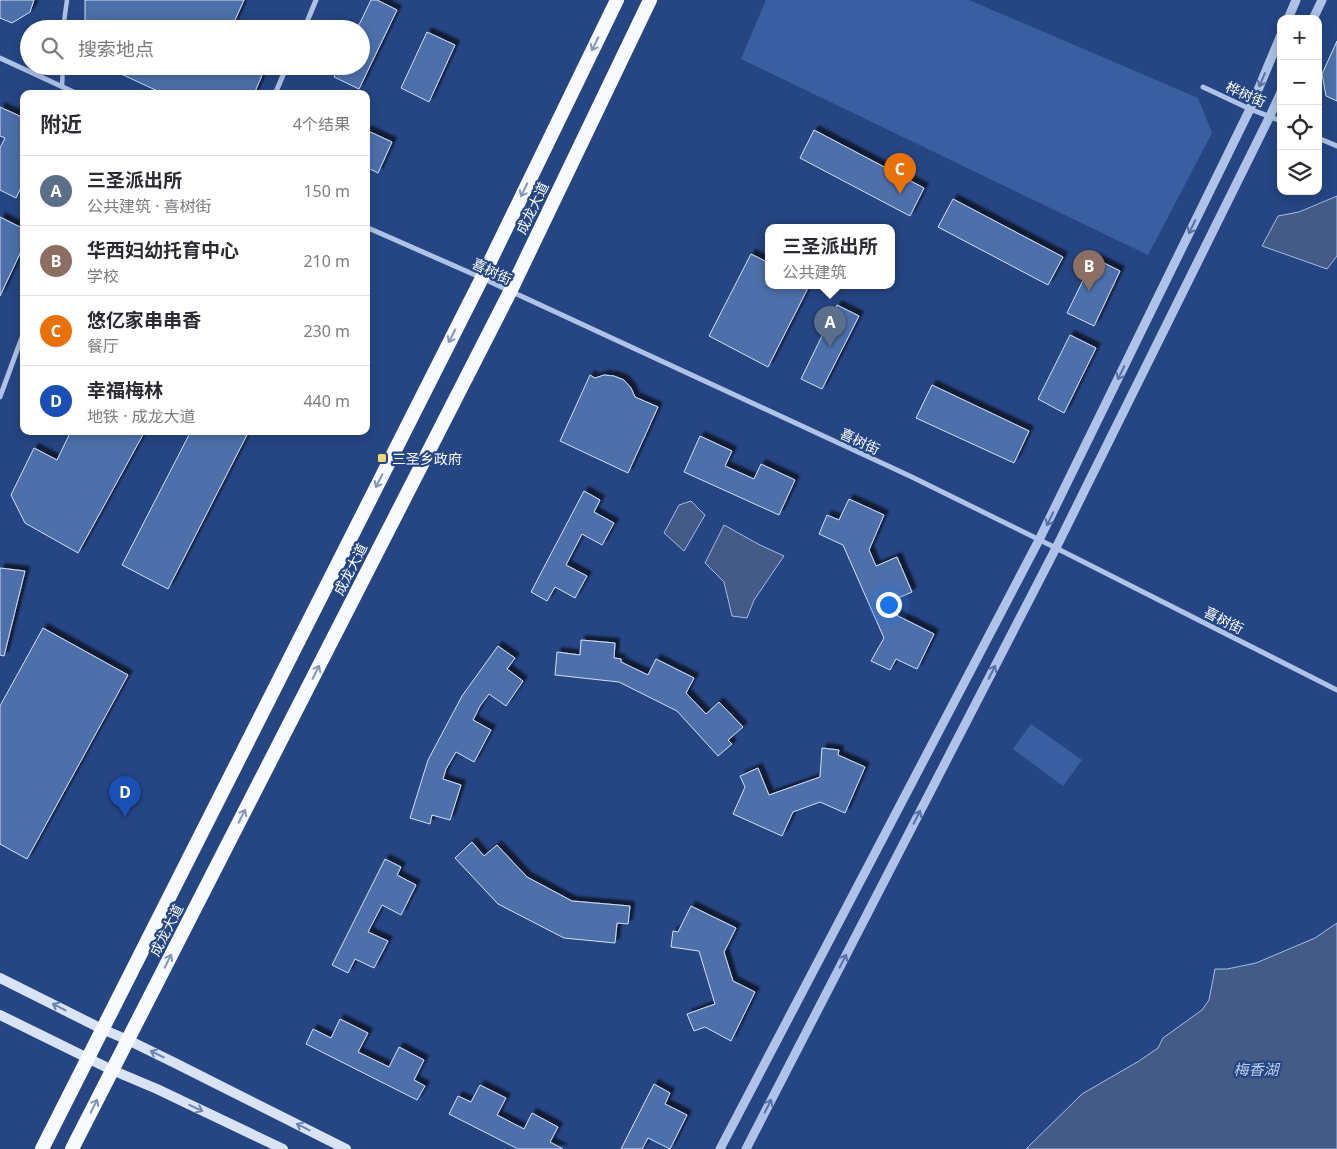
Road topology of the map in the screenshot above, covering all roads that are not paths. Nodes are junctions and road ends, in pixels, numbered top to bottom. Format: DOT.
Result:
graph roads {
  1 [pos="67,0"];
  2 [pos="316,0"];
  3 [pos="617,0"];
  4 [pos="650,0"];
  5 [pos="1296,0"];
  6 [pos="1322,0"];
  7 [pos="1290,15"];
  8 [pos="1316,15"];
  9 [pos="65,20"];
  10 [pos="308,20"];
  11 [pos="1277,45"];
  12 [pos="0,58"];
  13 [pos="20,67"];
  14 [pos="36,75"];
  15 [pos="63,75"];
  16 [pos="283,75"];
  17 [pos="1202,86"];
  18 [pos="62,87"];
  19 [pos="69,90"];
  20 [pos="276,90"];
  21 [pos="1277,101"];
  22 [pos="1250,109"];
  23 [pos="1270,116"];
  24 [pos="1277,119"];
  25 [pos="1322,140"];
  26 [pos="1337,146"];
  27 [pos="370,229"];
  28 [pos="482,278"];
  29 [pos="510,292"];
  30 [pos="20,340"];
  31 [pos="0,397"];
  32 [pos="1039,540"];
  33 [pos="1056,548"];
  34 [pos="1337,690"];
  35 [pos="0,978"];
  36 [pos="0,1015"];
  37 [pos="102,1029"];
  38 [pos="128,1040"];
  39 [pos="88,1058"];
  40 [pos="112,1070"];
  41 [pos="42,1149"];
  42 [pos="72,1149"];
  43 [pos="282,1149"];
  44 [pos="346,1149"];
  45 [pos="720,1149"];
  46 [pos="746,1149"];
  1 -- 9 [label="street"];
  2 -- 10 [label="street"];
  3 -- 28 [label="highway, 成龙大道, one-way"];
  4 -- 29 [label="highway, 成龙大道"];
  5 -- 7 [label="street"];
  6 -- 8 [label="street"];
  11 -- 22 [label="street, one-way"];
  12 -- 13 [label="street"];
  14 -- 18 [label="street"];
  15 -- 18 [label="street"];
  16 -- 20 [label="street"];
  17 -- 22 [label="street, 桦树街"];
  18 -- 19 [label="street"];
  21 -- 23 [label="street"];
  22 -- 23 [label="street, 桦树街"];
  22 -- 32 [label="street, one-way"];
  23 -- 24 [label="street, 桦树街"];
  23 -- 33 [label="street"];
  25 -- 26 [label="street"];
  27 -- 28 [label="street, 喜树街"];
  28 -- 29 [label="street, 喜树街"];
  28 -- 37 [label="highway, 成龙大道, one-way"];
  29 -- 32 [label="street, 喜树街"];
  38 -- 29 [label="highway, 成龙大道, one-way"];
  30 -- 31 [label="street"];
  32 -- 33 [label="street, 喜树街"];
  32 -- 45 [label="street"];
  33 -- 34 [label="street, 喜树街"];
  46 -- 33 [label="street, one-way"];
  37 -- 35 [label="main road, one-way"];
  36 -- 39 [label="main road"];
  37 -- 38 [label="main road"];
  37 -- 39 [label="highway, 成龙大道"];
  38 -- 40 [label="highway, 成龙大道"];
  44 -- 38 [label="main road, one-way"];
  39 -- 40 [label="main road"];
  39 -- 41 [label="highway, 成龙大道"];
  42 -- 40 [label="highway, 成龙大道, one-way"];
  40 -- 43 [label="main road, one-way"];
}
